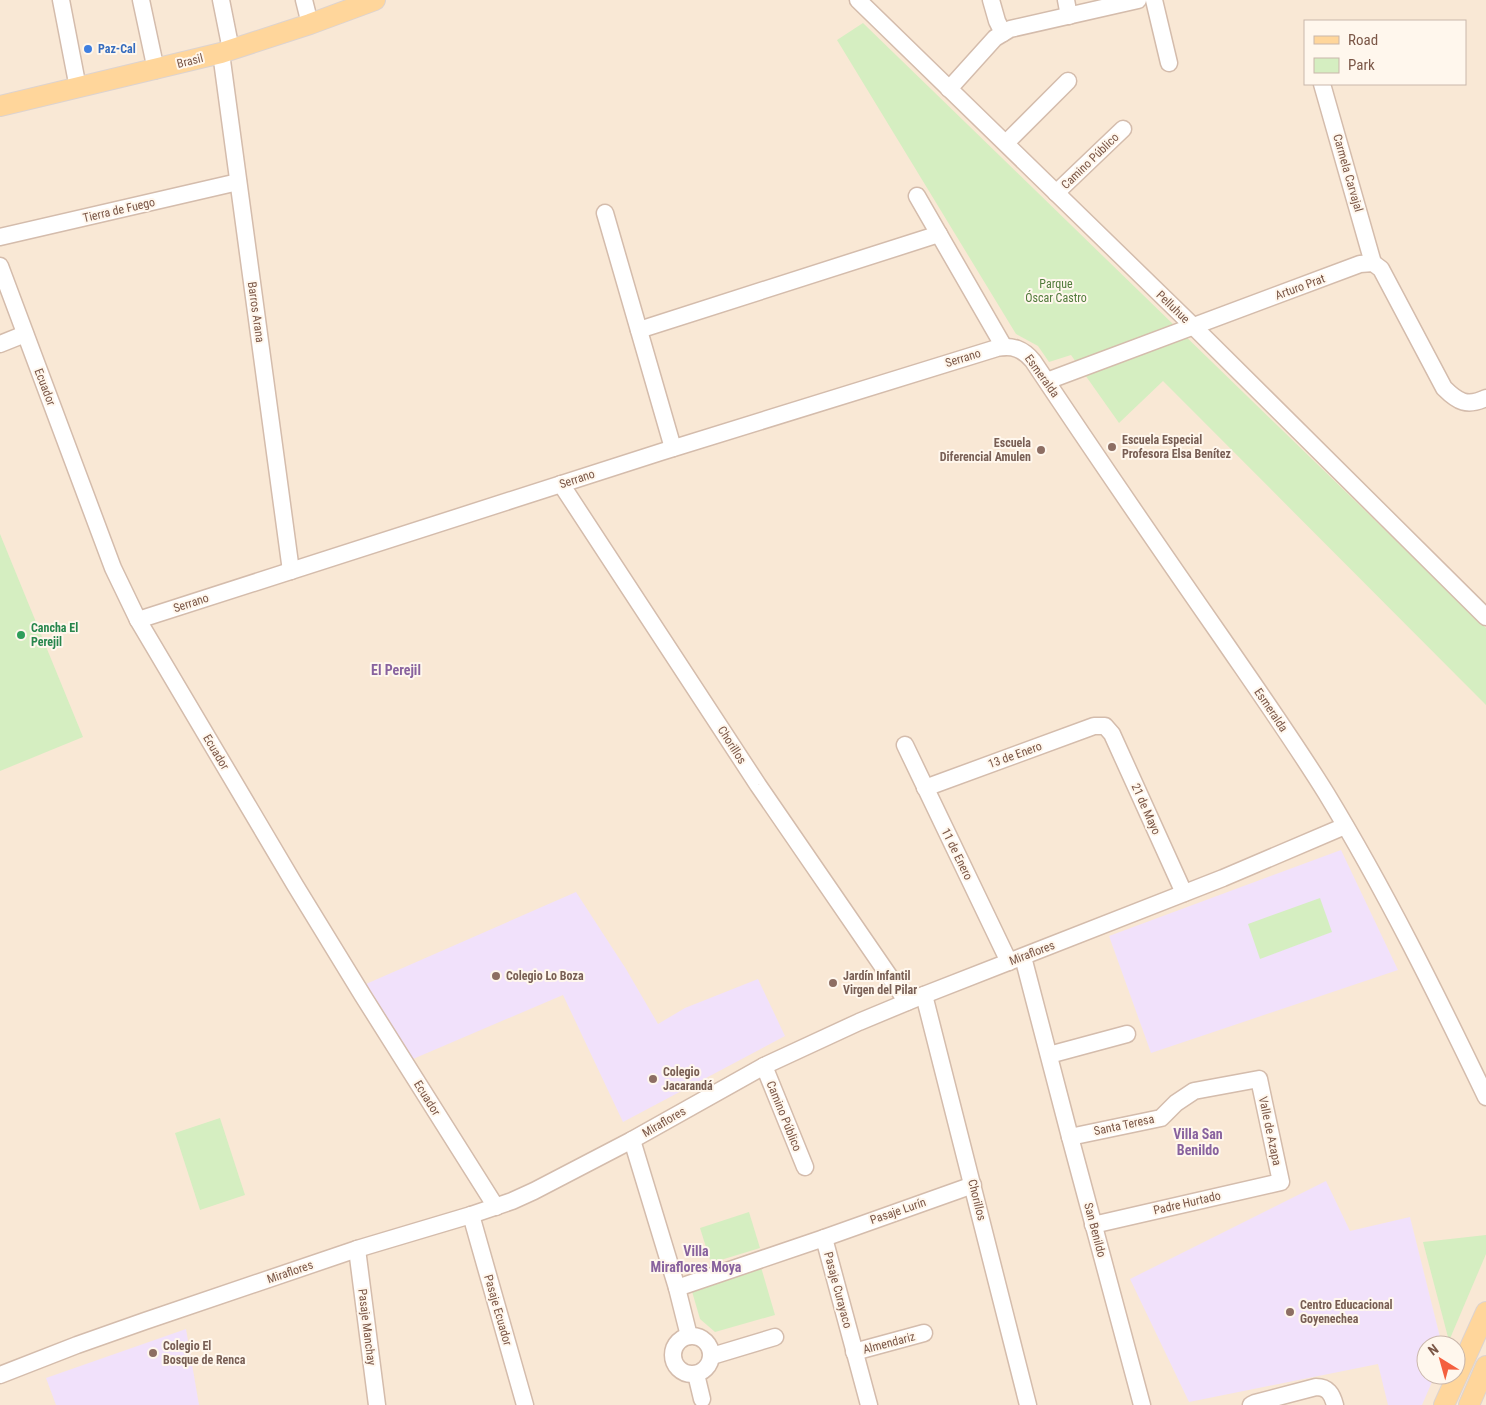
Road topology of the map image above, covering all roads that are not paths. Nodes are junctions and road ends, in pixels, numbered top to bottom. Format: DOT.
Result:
graph roads {
  1 [pos="61,0"];
  2 [pos="141,0"];
  3 [pos="220,0"];
  4 [pos="304,0"];
  5 [pos="375,0"];
  6 [pos="858,0"];
  7 [pos="992,0"];
  8 [pos="1138,0"];
  9 [pos="1154,0"];
  10 [pos="1067,8"];
  11 [pos="310,24"];
  12 [pos="1003,33"];
  13 [pos="226,52"];
  14 [pos="1169,63"];
  15 [pos="156,70"];
  16 [pos="1068,81"];
  17 [pos="1322,85"];
  18 [pos="78,88"];
  19 [pos="949,89"];
  20 [pos="0,106"];
  21 [pos="1123,129"];
  22 [pos="1006,144"];
  23 [pos="238,182"];
  24 [pos="1056,193"];
  25 [pos="917,196"];
  26 [pos="605,213"];
  27 [pos="939,234"];
  28 [pos="0,237"];
  29 [pos="1373,263"];
  30 [pos="0,266"];
  31 [pos="1193,326"];
  32 [pos="639,330"];
  33 [pos="25,334"];
  34 [pos="0,344"];
  35 [pos="1010,347"];
  36 [pos="1047,381"];
  37 [pos="1486,398"];
  38 [pos="673,448"];
  39 [pos="561,484"];
  40 [pos="291,571"];
  41 [pos="1486,617"];
  42 [pos="138,620"];
  43 [pos="1105,726"];
  44 [pos="905,745"];
  45 [pos="925,788"];
  46 [pos="1345,826"];
  47 [pos="1184,893"];
  48 [pos="1016,960"];
  49 [pos="924,995"];
  50 [pos="907,1002"];
  51 [pos="1128,1034"];
  52 [pos="1049,1055"];
  53 [pos="764,1066"];
  54 [pos="1259,1080"];
  55 [pos="1486,1097"];
  56 [pos="1070,1137"];
  57 [pos="632,1140"];
  58 [pos="805,1167"];
  59 [pos="1281,1182"];
  60 [pos="973,1185"];
  61 [pos="496,1207"];
  62 [pos="471,1215"];
  63 [pos="1094,1224"];
  64 [pos="824,1238"];
  65 [pos="357,1250"];
  66 [pos="677,1288"];
  67 [pos="1486,1312"];
  68 [pos="924,1334"];
  69 [pos="689,1336"];
  70 [pos="775,1337"];
  71 [pos="854,1352"];
  72 [pos="712,1356"];
  73 [pos="1486,1366"];
  74 [pos="696,1374"];
  75 [pos="0,1375"];
  76 [pos="702,1398"];
  77 [pos="377,1405"];
  78 [pos="525,1405"];
  79 [pos="868,1405"];
  80 [pos="1028,1405"];
  81 [pos="1142,1405"];
  82 [pos="1251,1405"];
  83 [pos="1335,1405"];
  84 [pos="1444,1405"];
  85 [pos="1469,1405"];
  1 -- 18 [label="street"];
  2 -- 15 [label="street"];
  3 -- 13 [label="street, Barros Arana"];
  4 -- 11 [label="street"];
  5 -- 11 [label="main road, Brasil"];
  6 -- 19 [label="street, Pelluhue"];
  7 -- 12 [label="street"];
  8 -- 10 [label="street"];
  9 -- 14 [label="street"];
  10 -- 12 [label="street"];
  11 -- 13 [label="main road, Brasil"];
  12 -- 19 [label="street"];
  13 -- 15 [label="main road, Brasil"];
  13 -- 23 [label="street, Barros Arana"];
  15 -- 18 [label="main road, Brasil"];
  16 -- 22 [label="street"];
  17 -- 29 [label="street, Carmela Carvajal"];
  18 -- 20 [label="main road, Brasil"];
  19 -- 22 [label="street, Pelluhue"];
  21 -- 24 [label="street, Camino Público"];
  22 -- 24 [label="street, Pelluhue"];
  23 -- 28 [label="street, Tierra de Fuego"];
  23 -- 40 [label="street, Barros Arana"];
  24 -- 31 [label="street, Pelluhue"];
  25 -- 27 [label="street, Esmeralda"];
  26 -- 32 [label="street"];
  27 -- 32 [label="street"];
  27 -- 35 [label="street, Esmeralda"];
  29 -- 31 [label="street, Arturo Prat"];
  29 -- 37 [label="street"];
  30 -- 33 [label="street, Ecuador"];
  31 -- 36 [label="street, Arturo Prat"];
  31 -- 41 [label="street, Pelluhue"];
  32 -- 38 [label="street"];
  33 -- 34 [label="street"];
  33 -- 42 [label="street, Ecuador"];
  35 -- 36 [label="street, Esmeralda"];
  35 -- 38 [label="street, Serrano"];
  36 -- 46 [label="street, Esmeralda"];
  38 -- 39 [label="street, Serrano"];
  39 -- 40 [label="street, Serrano"];
  39 -- 50 [label="street, Chorillos"];
  40 -- 42 [label="street, Serrano"];
  42 -- 61 [label="street, Ecuador"];
  43 -- 45 [label="street, 13 de Enero"];
  43 -- 47 [label="street, 21 de Mayo"];
  44 -- 45 [label="street, 11 de Enero"];
  45 -- 48 [label="street, 11 de Enero"];
  46 -- 47 [label="street, Miraflores"];
  46 -- 55 [label="street, Esmeralda"];
  47 -- 48 [label="street, Miraflores"];
  48 -- 49 [label="street, Miraflores"];
  48 -- 52 [label="street, San Benildo"];
  49 -- 50 [label="street, Miraflores"];
  49 -- 60 [label="street, Chorillos"];
  50 -- 53 [label="street, Miraflores"];
  51 -- 52 [label="street"];
  52 -- 56 [label="street, San Benildo"];
  53 -- 57 [label="street, Miraflores"];
  53 -- 58 [label="street, Camino Público"];
  54 -- 56 [label="street, Santa Teresa"];
  54 -- 59 [label="street, Valle de Azapa"];
  56 -- 63 [label="street, San Benildo"];
  57 -- 61 [label="street, Miraflores"];
  57 -- 66 [label="street"];
  59 -- 63 [label="street, Padre Hurtado"];
  60 -- 64 [label="street, Pasaje Lurín"];
  60 -- 80 [label="street, Chorillos"];
  61 -- 62 [label="street, Miraflores"];
  62 -- 65 [label="street, Miraflores"];
  62 -- 78 [label="street, Pasaje Ecuador"];
  63 -- 81 [label="street, San Benildo"];
  64 -- 66 [label="street, Pasaje Curayaco"];
  64 -- 71 [label="street, Pasaje Curayaco"];
  65 -- 75 [label="street, Miraflores"];
  65 -- 77 [label="street, Pasaje Manchay"];
  66 -- 69 [label="street"];
  67 -- 84 [label="main road"];
  68 -- 71 [label="street, Almendariz"];
  69 -- 72 [label="street"];
  69 -- 74 [label="street"];
  70 -- 72 [label="street"];
  71 -- 79 [label="street, Pasaje Curayaco"];
  72 -- 74 [label="street"];
  73 -- 85 [label="main road"];
  74 -- 76 [label="street"];
  82 -- 83 [label="street"];
}
